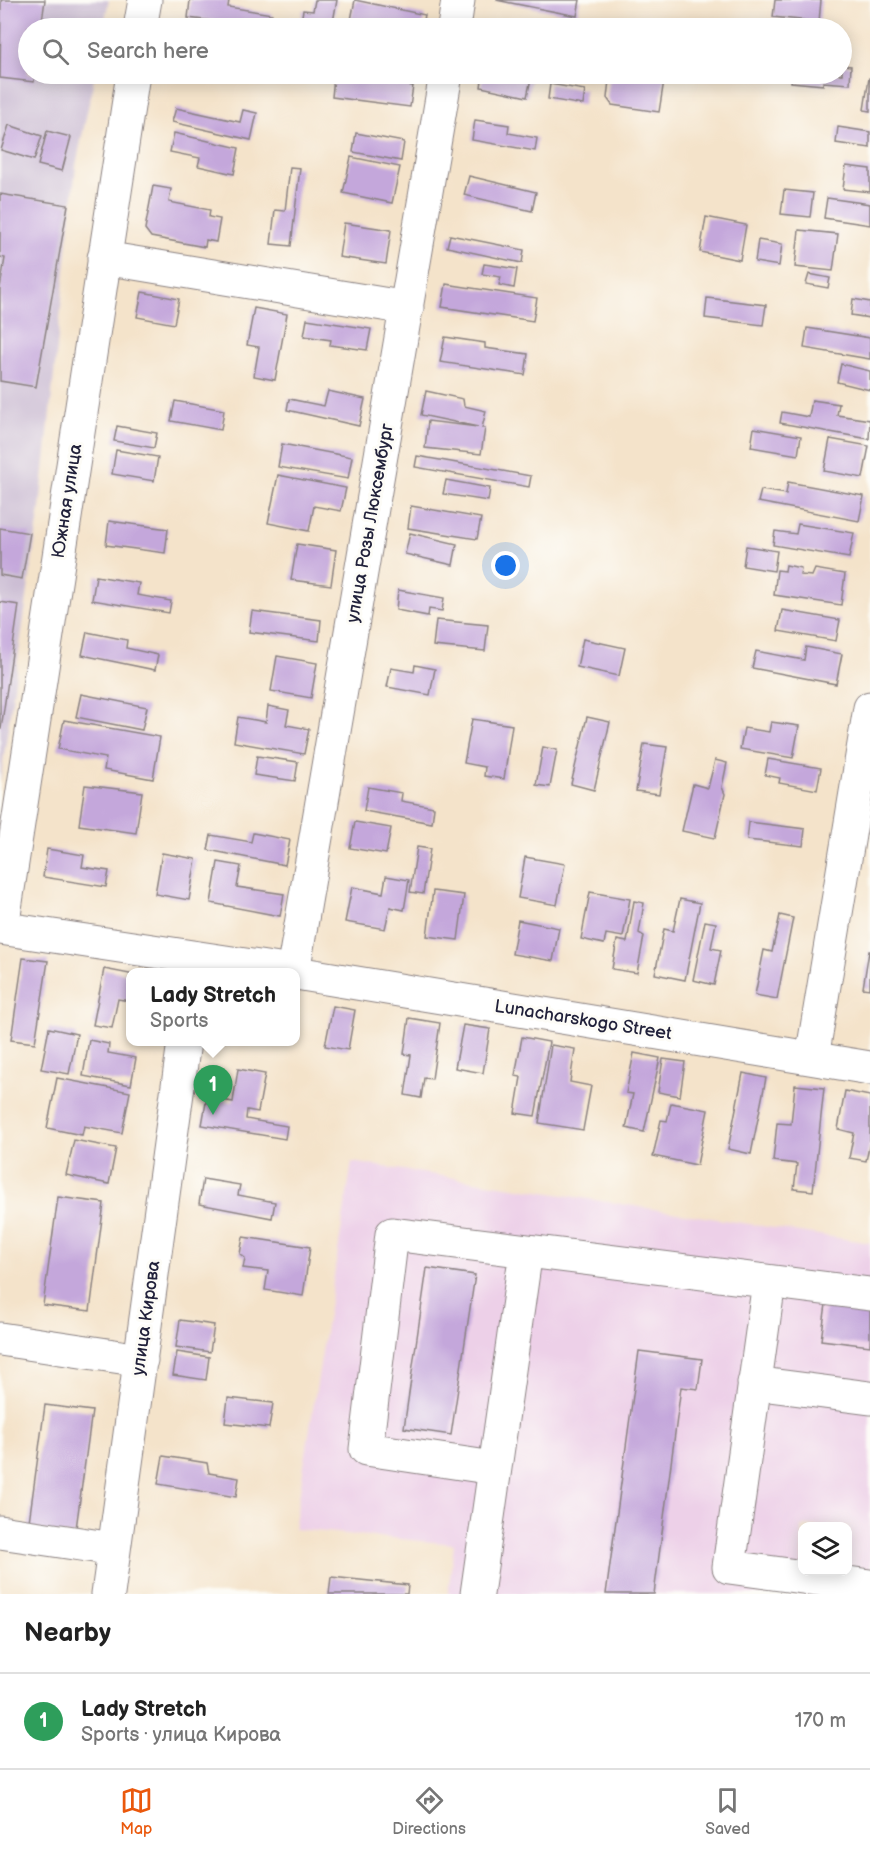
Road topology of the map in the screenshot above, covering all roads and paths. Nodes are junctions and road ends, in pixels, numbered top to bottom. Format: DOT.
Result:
graph roads {
  1 [pos="145,0"];
  2 [pos="458,0"];
  3 [pos="142,18"];
  4 [pos="455,18"];
  5 [pos="131,84"];
  6 [pos="444,84"];
  7 [pos="104,258"];
  8 [pos="406,308"];
  9 [pos="870,708"];
  10 [pos="862,806"];
  11 [pos="1,928"];
  12 [pos="195,965"];
  13 [pos="232,968"];
  14 [pos="295,968"];
  15 [pos="300,974"];
  16 [pos="183,1046"];
  17 [pos="812,1058"];
  18 [pos="870,1068"];
  19 [pos="526,1251"];
  20 [pos="769,1282"];
  21 [pos="870,1294"];
  22 [pos="0,1339"];
  23 [pos="141,1360"];
  24 [pos="754,1383"];
  25 [pos="870,1398"];
  26 [pos="494,1468"];
  27 [pos="0,1532"];
  28 [pos="114,1549"];
  29 [pos="814,1586"];
  30 [pos="870,1586"];
  31 [pos="108,1594"];
  32 [pos="477,1594"];
  1 -- 3 [label="street"];
  2 -- 4 [label="street"];
  5 -- 7 [label="street, Южная улица"];
  6 -- 8 [label="street, улица Розы Люксембург"];
  7 -- 8 [label="street"];
  7 -- 11 [label="street, Южная улица"];
  8 -- 14 [label="street, улица Розы Люксембург"];
  9 -- 10 [label="street"];
  10 -- 17 [label="street"];
  11 -- 12 [label="street, Lunacharskogo Street"];
  12 -- 13 [label="street, Lunacharskogo Street"];
  15 -- 17 [label="street, Lunacharskogo Street"];
  16 -- 23 [label="street, улица Кирова"];
  17 -- 18 [label="street, Lunacharskogo Street"];
  19 -- 20 [label="street"];
  19 -- 26 [label="street"];
  19 -- 26 [label="street"];
  20 -- 21 [label="street"];
  20 -- 24 [label="street"];
  22 -- 23 [label="street"];
  23 -- 28 [label="street, улица Кирова"];
  24 -- 25 [label="street"];
  24 -- 29 [label="street"];
  26 -- 32 [label="street"];
  27 -- 28 [label="street"];
  28 -- 31 [label="street, улица Кирова"];
  29 -- 30 [label="street"];
}
